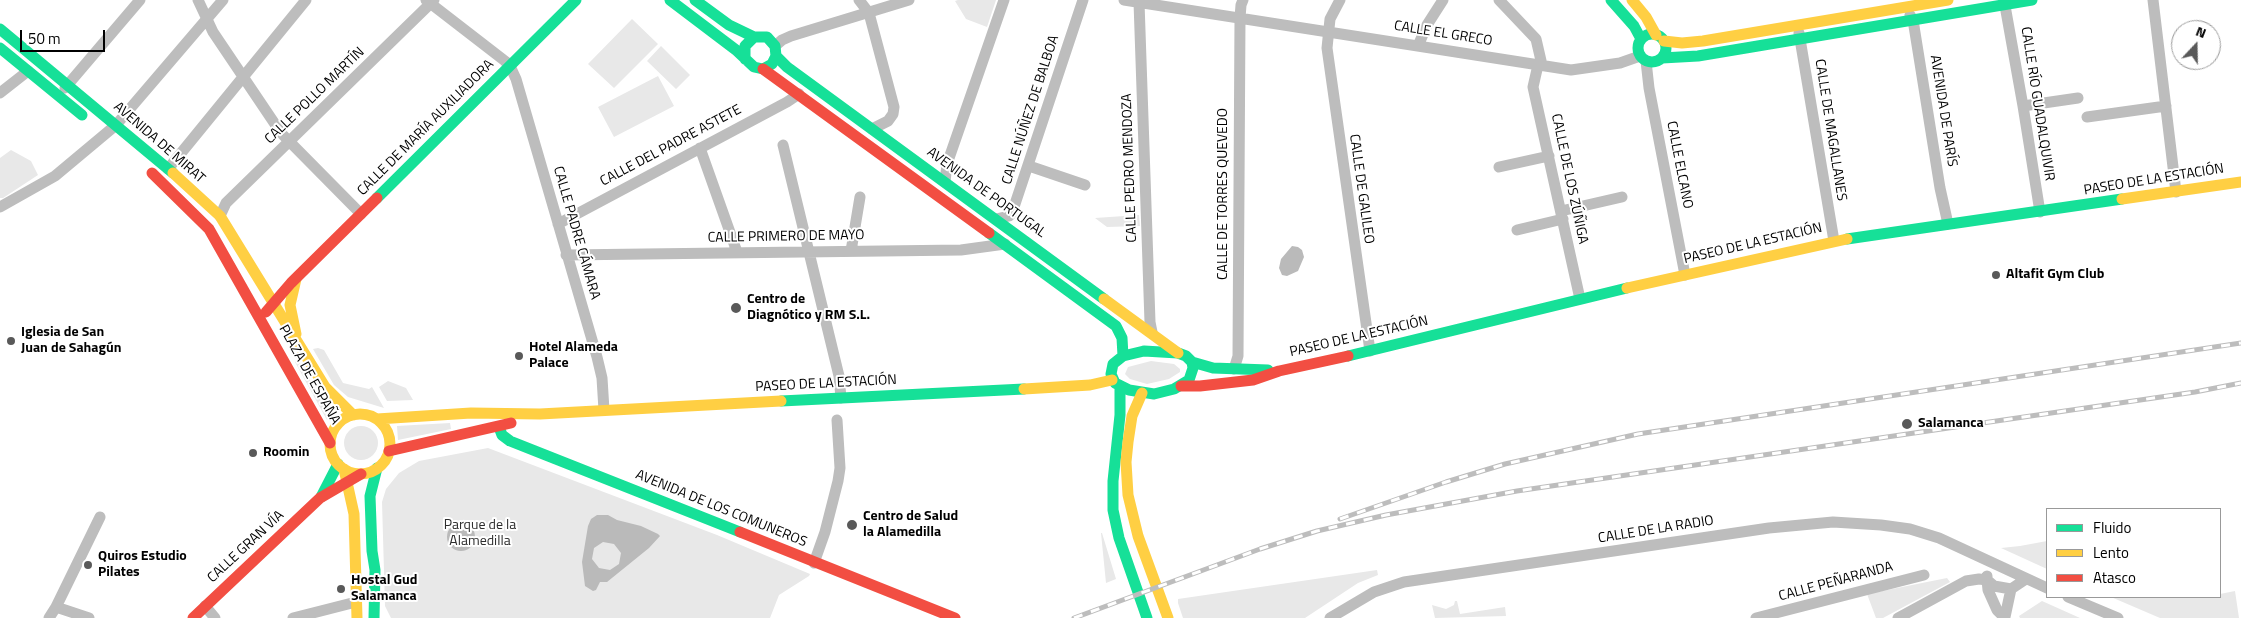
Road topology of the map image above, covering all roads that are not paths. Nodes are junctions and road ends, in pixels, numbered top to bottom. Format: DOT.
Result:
graph roads {
  1 [pos="140,0"];
  2 [pos="223,0"];
  3 [pos="306,0"];
  4 [pos="576,0"];
  5 [pos="670,0"];
  6 [pos="695,0"];
  7 [pos="859,0"];
  8 [pos="909,0"];
  9 [pos="1004,0"];
  10 [pos="1083,0"];
  11 [pos="1124,0"];
  12 [pos="1243,0"];
  13 [pos="1340,0"];
  14 [pos="1443,0"];
  15 [pos="1499,0"];
  16 [pos="1611,0"];
  17 [pos="1632,0"];
  18 [pos="1948,0"];
  19 [pos="2032,0"];
  20 [pos="2153,0"];
  21 [pos="198,1"];
  22 [pos="430,1"];
  23 [pos="1139,2"];
  24 [pos="2005,2"];
  25 [pos="1171,3"];
  26 [pos="1901,8"];
  27 [pos="869,13"];
  28 [pos="1240,18"];
  29 [pos="206,20"];
  30 [pos="1913,20"];
  31 [pos="1803,25"];
  32 [pos="0,28"];
  33 [pos="1327,30"];
  34 [pos="754,37"];
  35 [pos="1660,38"];
  36 [pos="1641,39"];
  37 [pos="1800,39"];
  38 [pos="1418,46"];
  39 [pos="0,48"];
  40 [pos="776,51"];
  41 [pos="1643,58"];
  42 [pos="1662,58"];
  43 [pos="745,59"];
  44 [pos="1540,65"];
  45 [pos="510,66"];
  46 [pos="763,68"];
  47 [pos="28,72"];
  48 [pos="243,77"];
  49 [pos="68,84"];
  50 [pos="0,93"];
  51 [pos="799,94"];
  52 [pos="59,96"];
  53 [pos="2078,98"];
  54 [pos="2023,106"];
  55 [pos="2166,106"];
  56 [pos="2087,117"];
  57 [pos="116,125"];
  58 [pos="872,129"];
  59 [pos="103,131"];
  60 [pos="289,143"];
  61 [pos="783,144"];
  62 [pos="700,148"];
  63 [pos="1549,156"];
  64 [pos="142,164"];
  65 [pos="1028,166"];
  66 [pos="1499,167"];
  67 [pos="168,169"];
  68 [pos="945,182"];
  69 [pos="2241,182"];
  70 [pos="1085,185"];
  71 [pos="2176,192"];
  72 [pos="860,197"];
  73 [pos="1622,197"];
  74 [pos="0,207"];
  75 [pos="2040,212"];
  76 [pos="361,214"];
  77 [pos="1562,215"];
  78 [pos="220,216"];
  79 [pos="996,219"];
  80 [pos="558,224"];
  81 [pos="1948,224"];
  82 [pos="1517,230"];
  83 [pos="1834,241"];
  84 [pos="1005,244"];
  85 [pos="808,251"];
  86 [pos="851,251"];
  87 [pos="736,252"];
  88 [pos="566,255"];
  89 [pos="1685,275"];
  90 [pos="258,280"];
  91 [pos="294,280"];
  92 [pos="1580,299"];
  93 [pos="272,302"];
  94 [pos="261,321"];
  95 [pos="1152,332"];
  96 [pos="300,346"];
  97 [pos="1370,351"];
  98 [pos="1178,353"];
  99 [pos="1123,356"];
  100 [pos="1192,362"];
  101 [pos="1234,369"];
  102 [pos="1279,371"];
  103 [pos="1116,383"];
  104 [pos="1181,386"];
  105 [pos="1142,393"];
  106 [pos="841,398"];
  107 [pos="604,410"];
  108 [pos="510,414"];
  109 [pos="540,414"];
  110 [pos="353,415"];
  111 [pos="377,419"];
  112 [pos="837,420"];
  113 [pos="499,427"];
  114 [pos="330,444"];
  115 [pos="389,451"];
  116 [pos="341,466"];
  117 [pos="377,468"];
  118 [pos="361,474"];
  119 [pos="348,484"];
  120 [pos="320,498"];
  121 [pos="354,514"];
  122 [pos="100,517"];
  123 [pos="814,562"];
  124 [pos="1988,562"];
  125 [pos="1924,575"];
  126 [pos="2026,579"];
  127 [pos="1987,580"];
  128 [pos="2046,588"];
  129 [pos="2011,589"];
  130 [pos="356,597"];
  131 [pos="2070,598"];
  132 [pos="205,606"];
  133 [pos="56,607"];
  134 [pos="49,618"];
  135 [pos="89,618"];
  136 [pos="193,618"];
  137 [pos="215,618"];
  138 [pos="293,618"];
  139 [pos="357,618"];
  140 [pos="374,618"];
  141 [pos="955,618"];
  142 [pos="1147,618"];
  143 [pos="1168,618"];
  144 [pos="1330,618"];
  145 [pos="1761,618"];
  146 [pos="1898,618"];
  147 [pos="2005,618"];
  148 [pos="2118,618"];
  1 -- 49 [label="street"];
  2 -- 29 [label="street"];
  3 -- 48 [label="street"];
  4 -- 45 [label="main road, CALLE DE MARÍA AUXILIADORA"];
  5 -- 43 [label="main road"];
  6 -- 34 [label="main road"];
  7 -- 27 [label="street"];
  8 -- 27 [label="street"];
  9 -- 68 [label="street"];
  10 -- 65 [label="street, CALLE NÚÑEZ DE BALBOA"];
  11 -- 23 [label="street, CALLE EL GRECO"];
  12 -- 28 [label="street, CALLE DE TORRES QUEVEDO"];
  13 -- 33 [label="street"];
  14 -- 38 [label="street"];
  15 -- 44 [label="street"];
  16 -- 36 [label="main road"];
  17 -- 35 [label="main road"];
  18 -- 26 [label="main road"];
  19 -- 24 [label="main road"];
  20 -- 55 [label="street"];
  21 -- 29 [label="street"];
  22 -- 45 [label="street"];
  22 -- 60 [label="street, CALLE POLLO MARTÍN"];
  23 -- 25 [label="street, CALLE EL GRECO"];
  23 -- 95 [label="street, CALLE PEDRO MENDOZA"];
  24 -- 30 [label="main road"];
  24 -- 54 [label="street, CALLE RÍO GUADALQUIVIR"];
  25 -- 28 [label="street, CALLE EL GRECO"];
  26 -- 30 [label="street"];
  26 -- 31 [label="main road"];
  27 -- 40 [label="street"];
  27 -- 58 [label="street"];
  28 -- 33 [label="street, CALLE EL GRECO"];
  28 -- 101 [label="street, CALLE DE TORRES QUEVEDO"];
  29 -- 48 [label="street"];
  29 -- 57 [label="street"];
  30 -- 37 [label="main road"];
  30 -- 81 [label="street, AVENIDA DE PARÍS"];
  31 -- 35 [label="main road"];
  31 -- 37 [label="street, CALLE DE MAGALLANES"];
  32 -- 49 [label="main road, AVENIDA DE MIRAT"];
  33 -- 38 [label="street, CALLE EL GRECO"];
  33 -- 97 [label="street, CALLE DE GALILEO"];
  34 -- 40 [label="main road"];
  34 -- 43 [label="main road"];
  35 -- 36 [label="main road"];
  35 -- 42 [label="main road"];
  36 -- 41 [label="main road"];
  37 -- 42 [label="main road"];
  37 -- 83 [label="street, CALLE DE MAGALLANES"];
  38 -- 44 [label="street, CALLE EL GRECO"];
  39 -- 47 [label="main road, AVENIDA DE MIRAT"];
  40 -- 46 [label="main road"];
  40 -- 58 [label="main road, AVENIDA DE PORTUGAL"];
  41 -- 42 [label="main road"];
  41 -- 44 [label="street, CALLE EL GRECO"];
  41 -- 89 [label="street, CALLE ELCANO"];
  43 -- 46 [label="main road"];
  44 -- 63 [label="street, CALLE DE LOS ZÚÑIGA"];
  45 -- 76 [label="main road, CALLE DE MARÍA AUXILIADORA"];
  45 -- 80 [label="street, CALLE PADRE CÁMARA"];
  46 -- 51 [label="main road"];
  47 -- 50 [label="street"];
  47 -- 52 [label="main road, AVENIDA DE MIRAT"];
  48 -- 60 [label="street"];
  48 -- 67 [label="street"];
  49 -- 52 [label="street"];
  49 -- 57 [label="main road, AVENIDA DE MIRAT"];
  51 -- 62 [label="street, CALLE DEL PADRE ASTETE"];
  51 -- 84 [label="main road"];
  52 -- 59 [label="main road, AVENIDA DE MIRAT"];
  53 -- 54 [label="street"];
  54 -- 75 [label="street, CALLE RÍO GUADALQUIVIR"];
  55 -- 56 [label="street"];
  55 -- 71 [label="street"];
  57 -- 59 [label="street"];
  57 -- 67 [label="main road, AVENIDA DE MIRAT"];
  58 -- 68 [label="main road, AVENIDA DE PORTUGAL"];
  59 -- 74 [label="street"];
  60 -- 76 [label="street"];
  60 -- 78 [label="street, CALLE POLLO MARTÍN"];
  61 -- 85 [label="street"];
  62 -- 80 [label="street, CALLE DEL PADRE ASTETE"];
  62 -- 87 [label="street"];
  63 -- 66 [label="street"];
  63 -- 77 [label="street, CALLE DE LOS ZÚÑIGA"];
  64 -- 94 [label="main road, AVENIDA DE MIRAT"];
  65 -- 70 [label="street"];
  65 -- 79 [label="street, CALLE NÚÑEZ DE BALBOA"];
  67 -- 78 [label="main road, AVENIDA DE MIRAT"];
  68 -- 79 [label="main road, AVENIDA DE PORTUGAL"];
  69 -- 71 [label="main road, PASEO DE LA ESTACIÓN"];
  71 -- 75 [label="main road, PASEO DE LA ESTACIÓN"];
  72 -- 86 [label="street"];
  73 -- 77 [label="street"];
  75 -- 81 [label="main road, PASEO DE LA ESTACIÓN"];
  76 -- 91 [label="main road, CALLE DE MARÍA AUXILIADORA"];
  77 -- 82 [label="street"];
  77 -- 92 [label="street, CALLE DE LOS ZÚÑIGA"];
  78 -- 90 [label="main road, AVENIDA DE MIRAT"];
  79 -- 95 [label="main road, AVENIDA DE PORTUGAL"];
  80 -- 88 [label="street, CALLE PADRE CÁMARA"];
  81 -- 83 [label="main road, PASEO DE LA ESTACIÓN"];
  83 -- 89 [label="main road, PASEO DE LA ESTACIÓN"];
  84 -- 86 [label="street, CALLE PRIMERO DE MAYO"];
  84 -- 99 [label="main road"];
  85 -- 86 [label="street, CALLE PRIMERO DE MAYO"];
  85 -- 87 [label="street, CALLE PRIMERO DE MAYO"];
  85 -- 106 [label="street"];
  87 -- 88 [label="street, CALLE PRIMERO DE MAYO"];
  88 -- 107 [label="street, CALLE PADRE CÁMARA"];
  89 -- 92 [label="main road, PASEO DE LA ESTACIÓN"];
  90 -- 91 [label="main road"];
  90 -- 93 [label="main road, AVENIDA DE MIRAT"];
  91 -- 93 [label="main road, CALLE DE MARÍA AUXILIADORA"];
  91 -- 96 [label="main road, CALLE DE MARÍA AUXILIADORA"];
  92 -- 97 [label="main road, PASEO DE LA ESTACIÓN"];
  93 -- 94 [label="main road, CALLE DE MARÍA AUXILIADORA"];
  93 -- 96 [label="main road, PLAZA DE ESPAÑA"];
  94 -- 114 [label="main road, PLAZA DE ESPAÑA"];
  95 -- 98 [label="main road, AVENIDA DE PORTUGAL"];
  96 -- 110 [label="main road, PLAZA DE ESPAÑA"];
  97 -- 102 [label="main road, PASEO DE LA ESTACIÓN"];
  98 -- 99 [label="main road"];
  98 -- 100 [label="main road, AVENIDA DE PORTUGAL"];
  99 -- 103 [label="main road"];
  100 -- 101 [label="main road, PASEO DE LA ESTACIÓN"];
  100 -- 104 [label="main road"];
  101 -- 102 [label="main road, PASEO DE LA ESTACIÓN"];
  102 -- 104 [label="main road, PASEO DE LA ESTACIÓN"];
  103 -- 105 [label="main road"];
  103 -- 106 [label="main road, PASEO DE LA ESTACIÓN"];
  103 -- 142 [label="main road"];
  104 -- 105 [label="main road, PASEO DE LA ESTACIÓN"];
  105 -- 143 [label="main road"];
  106 -- 107 [label="main road, PASEO DE LA ESTACIÓN"];
  107 -- 109 [label="main road, PASEO DE LA ESTACIÓN"];
  108 -- 109 [label="main road, PASEO DE LA ESTACIÓN"];
  108 -- 111 [label="main road, PASEO DE LA ESTACIÓN"];
  108 -- 113 [label="main road"];
  109 -- 113 [label="main road, PASEO DE LA ESTACIÓN"];
  110 -- 111 [label="main road, PLAZA DE ESPAÑA"];
  110 -- 114 [label="main road, PLAZA DE ESPAÑA"];
  111 -- 115 [label="main road"];
  112 -- 123 [label="street"];
  113 -- 115 [label="main road, PASEO DE LA ESTACIÓN"];
  113 -- 123 [label="main road, AVENIDA DE LOS COMUNEROS"];
  114 -- 116 [label="main road, PLAZA DE ESPAÑA"];
  115 -- 117 [label="main road"];
  116 -- 118 [label="main road"];
  116 -- 119 [label="main road, PLAZA DE ESPAÑA"];
  116 -- 120 [label="main road, CALLE GRAN VÍA"];
  117 -- 118 [label="main road"];
  117 -- 140 [label="main road"];
  118 -- 119 [label="main road, CALLE GRAN VÍA"];
  119 -- 120 [label="main road, CALLE GRAN VÍA"];
  119 -- 121 [label="main road, PLAZA DE ESPAÑA"];
  120 -- 121 [label="main road"];
  120 -- 132 [label="main road, CALLE GRAN VÍA"];
  121 -- 130 [label="main road, PLAZA DE ESPAÑA"];
  122 -- 133 [label="street"];
  123 -- 141 [label="main road, AVENIDA DE LOS COMUNEROS"];
  124 -- 126 [label="street, CALLE DE LA RADIO"];
  124 -- 127 [label="street"];
  124 -- 144 [label="street, CALLE DE LA RADIO"];
  125 -- 145 [label="street, CALLE PEÑARANDA"];
  126 -- 128 [label="street, CALLE DE LA RADIO"];
  126 -- 129 [label="street"];
  127 -- 129 [label="street"];
  127 -- 146 [label="street"];
  127 -- 147 [label="street"];
  129 -- 147 [label="street"];
  130 -- 138 [label="street"];
  130 -- 139 [label="main road, PLAZA DE ESPAÑA"];
  130 -- 140 [label="street"];
  131 -- 148 [label="street"];
  132 -- 136 [label="main road, CALLE GRAN VÍA"];
  132 -- 137 [label="street"];
  133 -- 134 [label="street"];
  133 -- 135 [label="street"];
}
